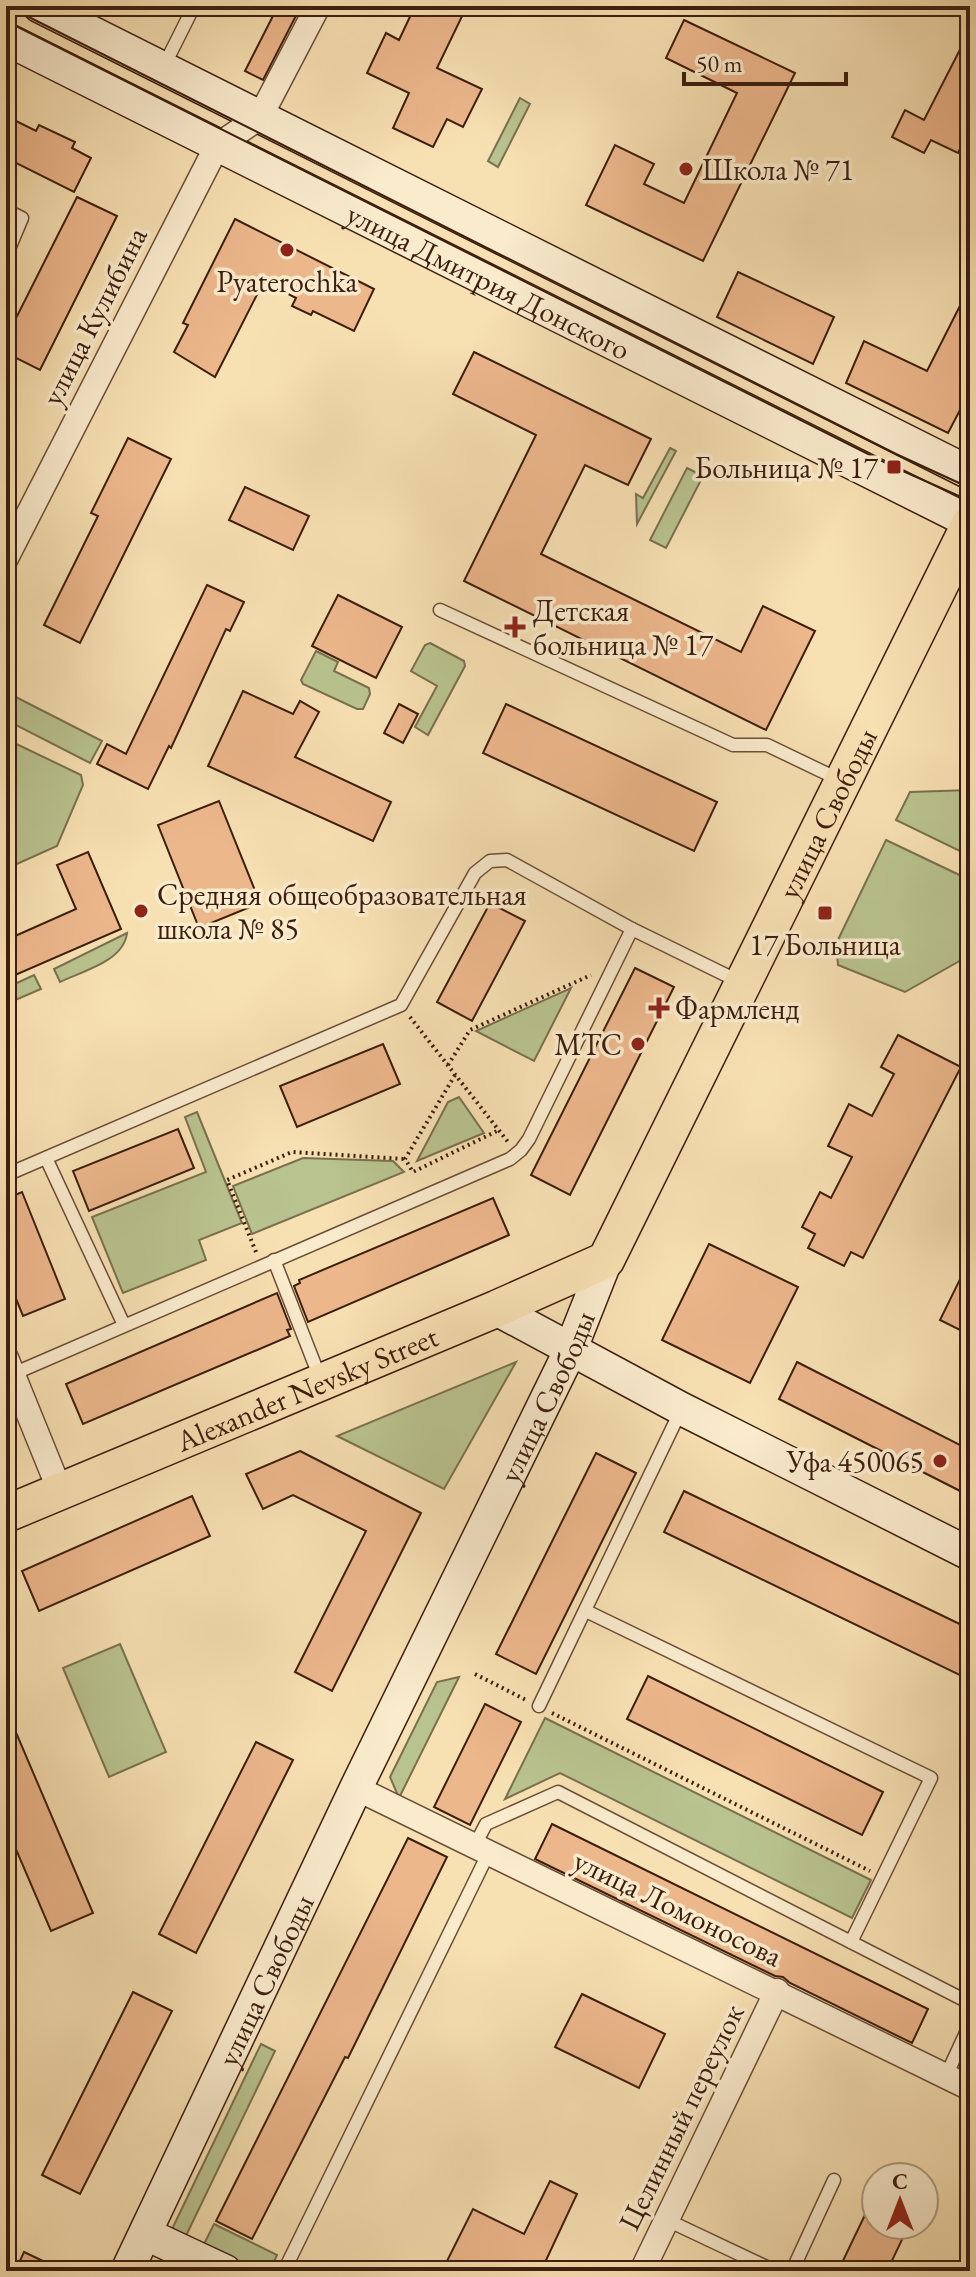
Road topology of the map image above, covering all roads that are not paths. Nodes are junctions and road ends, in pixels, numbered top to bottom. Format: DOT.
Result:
graph roads {
  1 [pos="39,6"];
  2 [pos="194,6"];
  3 [pos="318,6"];
  4 [pos="6,39"];
  5 [pos="163,68"];
  6 [pos="260,117"];
  7 [pos="217,146"];
  8 [pos="6,210"];
  9 [pos="6,256"];
  10 [pos="970,473"];
  11 [pos="16,515"];
  12 [pos="970,523"];
  13 [pos="6,558"];
  14 [pos="440,610"];
  15 [pos="843,781"];
  16 [pos="632,929"];
  17 [pos="743,983"];
  18 [pos="46,1158"];
  19 [pos="6,1175"];
  20 [pos="606,1260"];
  21 [pos="268,1263"];
  22 [pos="496,1309"];
  23 [pos="124,1325"];
  24 [pos="570,1351"];
  25 [pos="9,1366"];
  26 [pos="322,1381"];
  27 [pos="682,1409"];
  28 [pos="60,1491"];
  29 [pos="6,1514"];
  30 [pos="970,1554"];
  31 [pos="586,1611"];
  32 [pos="539,1706"];
  33 [pos="356,1788"];
  34 [pos="482,1848"];
  35 [pos="851,1942"];
  36 [pos="777,1991"];
  37 [pos="970,2003"];
  38 [pos="970,2024"];
  39 [pos="946,2076"];
  40 [pos="970,2088"];
  41 [pos="834,2180"];
  42 [pos="667,2220"];
  43 [pos="146,2234"];
  44 [pos="127,2271"];
  45 [pos="225,2271"];
  46 [pos="284,2271"];
  47 [pos="642,2271"];
  48 [pos="775,2271"];
  49 [pos="792,2271"];
  1 -- 5 [label="street, улица Дмитрия Донского"];
  2 -- 5 [label="lane"];
  3 -- 6 [label="street"];
  4 -- 7 [label="street, улица Дмитрия Донского"];
  5 -- 6 [label="street, улица Дмитрия Донского"];
  6 -- 7 [label="street"];
  6 -- 10 [label="street, улица Дмитрия Донского"];
  7 -- 11 [label="street, улица Кулибина"];
  7 -- 12 [label="street, улица Дмитрия Донского"];
  8 -- 9 [label="lane"];
  11 -- 13 [label="street, улица Кулибина"];
  12 -- 15 [label="main road, улица Свободы"];
  14 -- 15 [label="lane"];
  15 -- 17 [label="main road, улица Свободы"];
  16 -- 17 [label="lane"];
  16 -- 18 [label="lane"];
  16 -- 21 [label="lane"];
  17 -- 20 [label="main road, улица Свободы"];
  18 -- 19 [label="lane"];
  18 -- 23 [label="lane"];
  20 -- 22 [label="main road, Alexander Nevsky Street"];
  20 -- 24 [label="street, улица Свободы"];
  21 -- 23 [label="lane"];
  21 -- 26 [label="lane"];
  22 -- 24 [label="street"];
  22 -- 26 [label="main road, Alexander Nevsky Street"];
  23 -- 25 [label="lane"];
  24 -- 27 [label="street"];
  24 -- 33 [label="street, улица Свободы"];
  25 -- 28 [label="street"];
  26 -- 28 [label="main road, Alexander Nevsky Street"];
  27 -- 30 [label="street"];
  27 -- 31 [label="lane"];
  28 -- 29 [label="main road, Alexander Nevsky Street"];
  31 -- 32 [label="lane"];
  31 -- 35 [label="lane"];
  33 -- 34 [label="street, улица Ломоносова"];
  33 -- 43 [label="street, улица Свободы"];
  34 -- 35 [label="lane"];
  34 -- 36 [label="street, улица Ломоносова"];
  34 -- 46 [label="lane"];
  35 -- 37 [label="lane"];
  36 -- 39 [label="street, улица Ломоносова"];
  36 -- 42 [label="street, Целинный переулок"];
  38 -- 39 [label="lane"];
  39 -- 40 [label="street, улица Ломоносова"];
  41 -- 49 [label="lane"];
  42 -- 47 [label="street, Целинный переулок"];
  42 -- 48 [label="lane"];
  43 -- 44 [label="street, улица Свободы"];
  43 -- 45 [label="street"];
}
